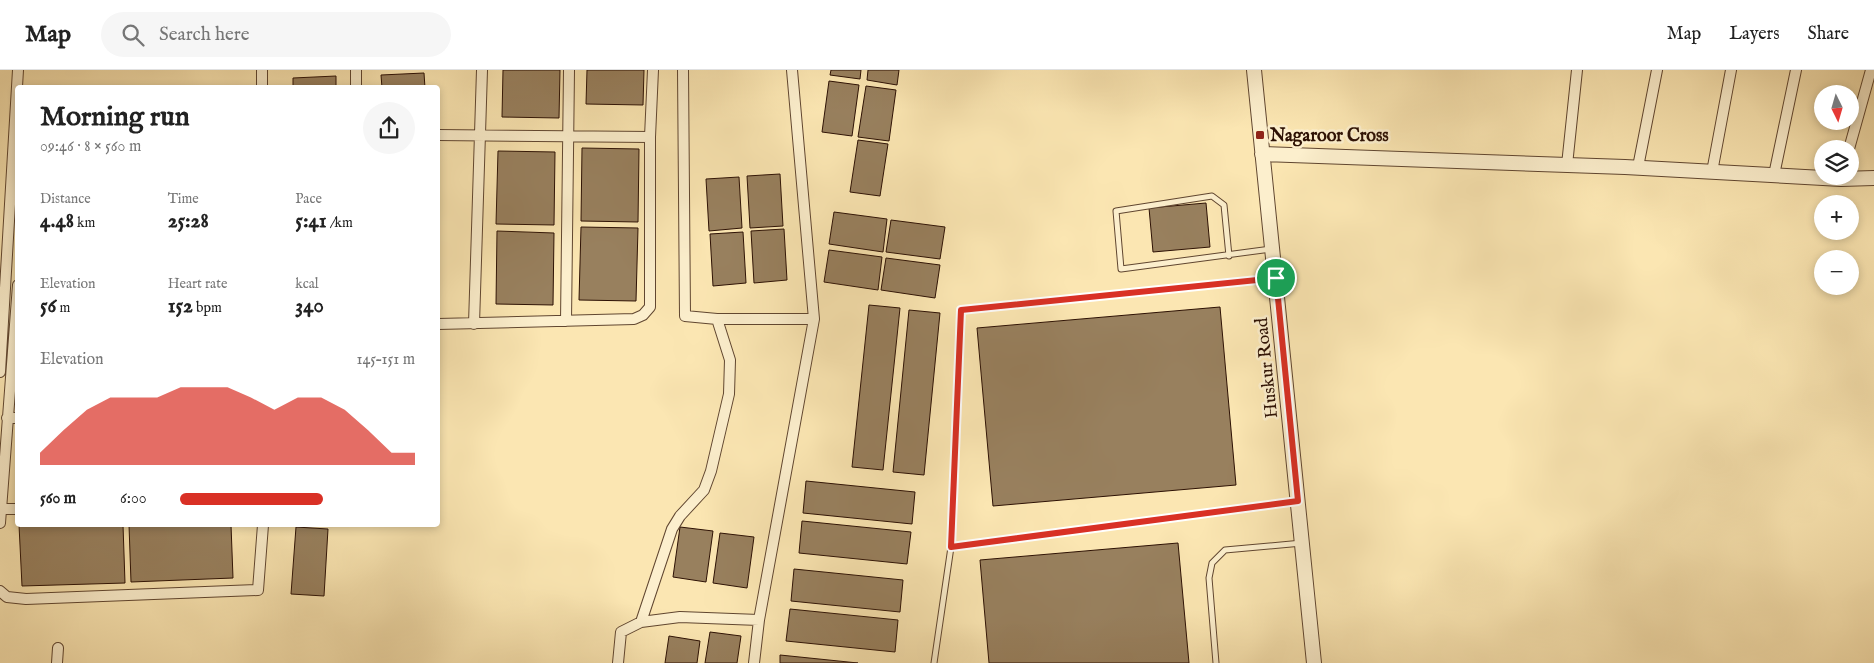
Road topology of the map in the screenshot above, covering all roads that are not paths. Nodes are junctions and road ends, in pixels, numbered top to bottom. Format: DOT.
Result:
graph roads {
  1 [pos="18,70"];
  2 [pos="262,70"];
  3 [pos="356,70"];
  4 [pos="482,70"];
  5 [pos="569,70"];
  6 [pos="653,70"];
  7 [pos="683,70"];
  8 [pos="792,70"];
  9 [pos="1254,70"];
  10 [pos="1577,70"];
  11 [pos="1657,70"];
  12 [pos="1731,70"];
  13 [pos="1796,70"];
  14 [pos="1871,70"];
  15 [pos="17,85"];
  16 [pos="262,85"];
  17 [pos="356,85"];
  18 [pos="15,120"];
  19 [pos="440,135"];
  20 [pos="481,135"];
  21 [pos="568,137"];
  22 [pos="650,137"];
  23 [pos="1852,140"];
  24 [pos="1262,154"];
  25 [pos="1567,165"];
  26 [pos="1638,168"];
  27 [pos="1712,172"];
  28 [pos="1774,175"];
  29 [pos="1814,177"];
  30 [pos="1859,178"];
  31 [pos="1874,178"];
  32 [pos="1272,249"];
  33 [pos="1229,256"];
  34 [pos="1276,278"];
  35 [pos="717,319"];
  36 [pos="814,319"];
  37 [pos="566,321"];
  38 [pos="15,324"];
  39 [pos="440,324"];
  40 [pos="474,324"];
  41 [pos="0,372"];
  42 [pos="12,418"];
  43 [pos="1298,501"];
  44 [pos="1,509"];
  45 [pos="15,509"];
  46 [pos="0,523"];
  47 [pos="263,527"];
  48 [pos="1302,543"];
  49 [pos="951,547"];
  50 [pos="0,591"];
  51 [pos="759,620"];
  52 [pos="641,622"];
  53 [pos="58,648"];
  54 [pos="57,663"];
  55 [pos="618,663"];
  56 [pos="754,663"];
  57 [pos="934,663"];
  58 [pos="1216,663"];
  59 [pos="1314,663"];
  1 -- 15 [label="street"];
  2 -- 16 [label="street"];
  3 -- 17 [label="street"];
  4 -- 20 [label="street"];
  5 -- 21 [label="street"];
  6 -- 22 [label="street"];
  7 -- 35 [label="street"];
  8 -- 36 [label="street"];
  9 -- 24 [label="street, Huskur Road"];
  10 -- 25 [label="street"];
  11 -- 26 [label="street"];
  12 -- 27 [label="street"];
  13 -- 28 [label="street"];
  14 -- 23 [label="street"];
  18 -- 41 [label="street"];
  19 -- 20 [label="street"];
  20 -- 21 [label="street"];
  20 -- 40 [label="street"];
  21 -- 22 [label="street"];
  21 -- 37 [label="street"];
  22 -- 37 [label="street"];
  24 -- 25 [label="street"];
  24 -- 32 [label="street, Huskur Road"];
  25 -- 26 [label="street"];
  26 -- 27 [label="street"];
  27 -- 28 [label="street"];
  28 -- 29 [label="street"];
  30 -- 31 [label="street"];
  32 -- 33 [label="lane"];
  32 -- 34 [label="street, Huskur Road"];
  33 -- 33 [label="lane"];
  34 -- 43 [label="street, Huskur Road"];
  34 -- 49 [label="lane"];
  35 -- 36 [label="street"];
  35 -- 52 [label="street"];
  36 -- 51 [label="street"];
  37 -- 40 [label="street"];
  38 -- 42 [label="street"];
  39 -- 40 [label="street"];
  42 -- 44 [label="street"];
  43 -- 48 [label="street, Huskur Road"];
  43 -- 49 [label="lane"];
  44 -- 45 [label="street"];
  44 -- 46 [label="street"];
  47 -- 50 [label="street"];
  48 -- 58 [label="lane"];
  48 -- 59 [label="street, Huskur Road"];
  49 -- 57 [label="lane"];
  51 -- 52 [label="street"];
  51 -- 56 [label="street"];
  52 -- 55 [label="street"];
  53 -- 54 [label="street"];
}
